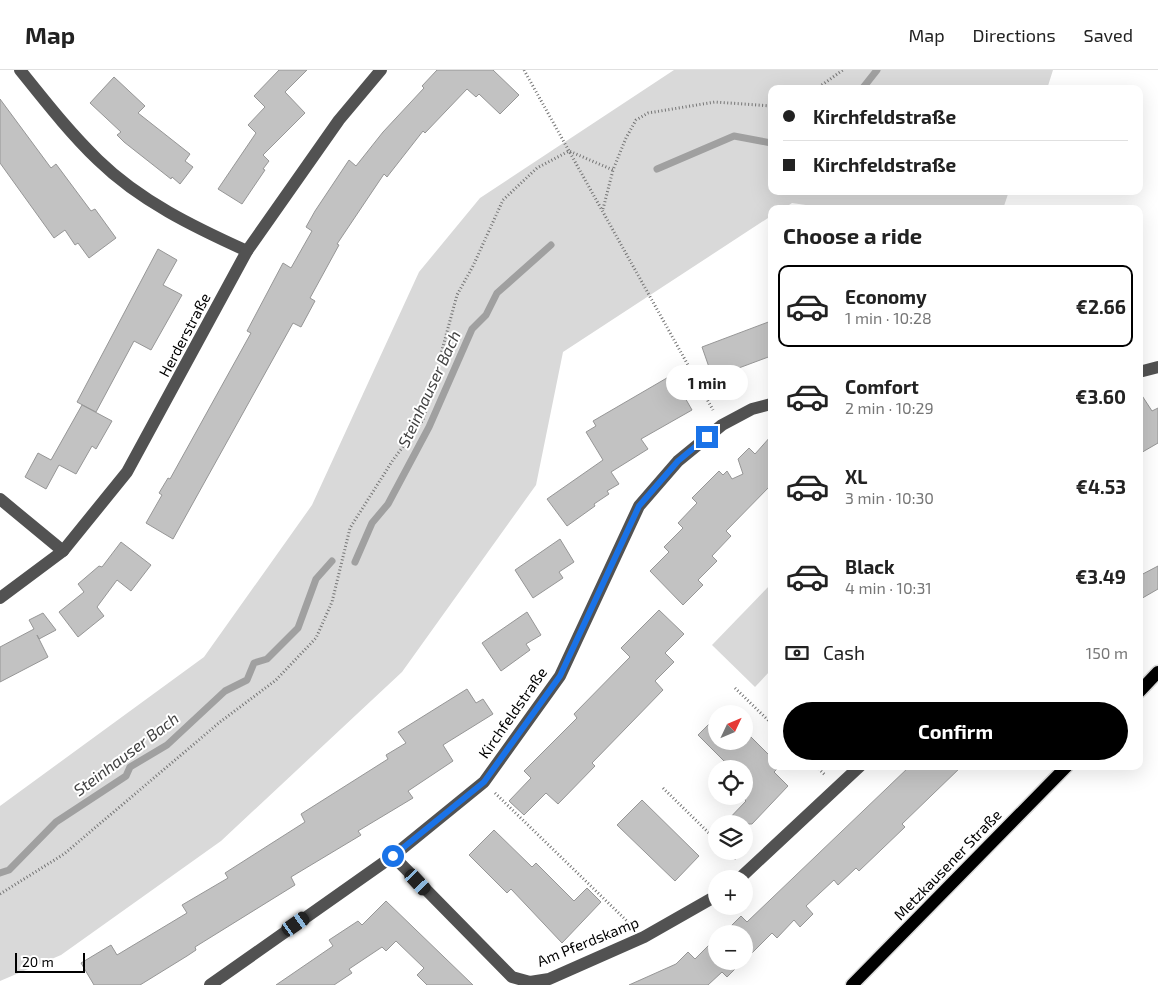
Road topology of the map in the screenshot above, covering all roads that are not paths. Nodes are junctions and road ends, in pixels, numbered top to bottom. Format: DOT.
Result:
graph roads {
  1 [pos="20,70"];
  2 [pos="381,70"];
  3 [pos="248,252"];
  4 [pos="1158,367"];
  5 [pos="1143,371"];
  6 [pos="768,405"];
  7 [pos="0,499"];
  8 [pos="63,551"];
  9 [pos="0,598"];
  10 [pos="1158,672"];
  11 [pos="1143,688"];
  12 [pos="856,770"];
  13 [pos="1063,770"];
  14 [pos="393,856"];
  15 [pos="749,870"];
  16 [pos="708,901"];
  17 [pos="210,985"];
  18 [pos="852,985"];
  1 -- 3 [label="street"];
  2 -- 3 [label="street, Herderstraße"];
  3 -- 8 [label="street, Herderstraße"];
  4 -- 5 [label="street"];
  6 -- 14 [label="street, Kirchfeldstraße"];
  7 -- 8 [label="street"];
  8 -- 9 [label="street, Herderstraße"];
  10 -- 11 [label="main road"];
  12 -- 15 [label="street"];
  13 -- 18 [label="main road, Metzkausener Straße"];
  14 -- 16 [label="street, Am Pferdskamp"];
  14 -- 17 [label="street, Kirchfeldstraße"];
}
